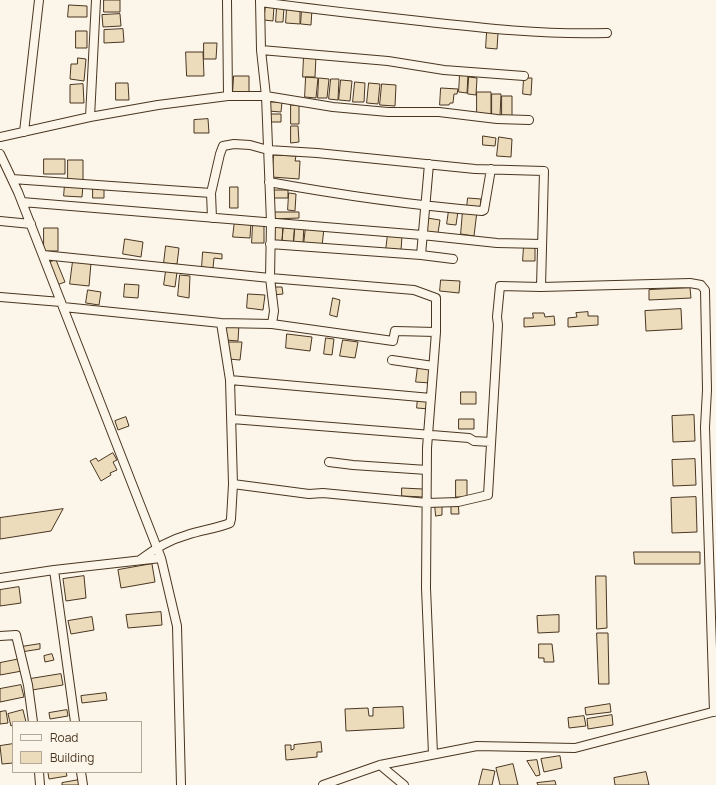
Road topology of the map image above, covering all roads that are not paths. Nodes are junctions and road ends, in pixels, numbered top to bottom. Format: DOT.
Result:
graph roads {
  1 [pos="39,0"];
  2 [pos="96,0"];
  3 [pos="227,0"];
  4 [pos="260,1"];
  5 [pos="607,33"];
  6 [pos="261,50"];
  7 [pos="524,76"];
  8 [pos="228,96"];
  9 [pos="266,96"];
  10 [pos="90,117"];
  11 [pos="529,120"];
  12 [pos="24,132"];
  13 [pos="0,137"];
  14 [pos="268,150"];
  15 [pos="0,154"];
  16 [pos="429,164"];
  17 [pos="491,169"];
  18 [pos="12,178"];
  19 [pos="269,182"];
  20 [pos="211,193"];
  21 [pos="22,202"];
  22 [pos="425,206"];
  23 [pos="212,218"];
  24 [pos="0,220"];
  25 [pos="271,222"];
  26 [pos="31,224"];
  27 [pos="422,235"];
  28 [pos="270,244"];
  29 [pos="542,244"];
  30 [pos="43,255"];
  31 [pos="421,255"];
  32 [pos="454,260"];
  33 [pos="270,278"];
  34 [pos="541,287"];
  35 [pos="0,297"];
  36 [pos="62,304"];
  37 [pos="221,323"];
  38 [pos="272,324"];
  39 [pos="436,332"];
  40 [pos="392,360"];
  41 [pos="433,366"];
  42 [pos="230,380"];
  43 [pos="431,398"];
  44 [pos="232,419"];
  45 [pos="428,434"];
  46 [pos="491,442"];
  47 [pos="329,462"];
  48 [pos="427,470"];
  49 [pos="234,484"];
  50 [pos="427,503"];
  51 [pos="157,547"];
  52 [pos="161,558"];
  53 [pos="140,560"];
  54 [pos="54,570"];
  55 [pos="0,578"];
  56 [pos="0,636"];
  57 [pos="715,711"];
  58 [pos="32,721"];
  59 [pos="74,721"];
  60 [pos="433,754"];
  61 [pos="380,765"];
  62 [pos="39,773"];
  63 [pos="81,773"];
  64 [pos="337,783"];
  65 [pos="40,785"];
  66 [pos="83,785"];
  67 [pos="181,785"];
  68 [pos="323,785"];
  69 [pos="404,785"];
  1 -- 12 [label="street"];
  2 -- 10 [label="street"];
  3 -- 8 [label="street"];
  4 -- 5 [label="street"];
  4 -- 6 [label="street"];
  6 -- 7 [label="street"];
  6 -- 9 [label="street"];
  8 -- 9 [label="street"];
  8 -- 10 [label="street"];
  9 -- 11 [label="street"];
  9 -- 14 [label="street"];
  10 -- 12 [label="street"];
  12 -- 13 [label="street"];
  14 -- 16 [label="street"];
  14 -- 19 [label="street"];
  14 -- 20 [label="street"];
  15 -- 18 [label="street"];
  16 -- 17 [label="street"];
  16 -- 22 [label="street"];
  17 -- 22 [label="street"];
  17 -- 29 [label="street"];
  18 -- 20 [label="street"];
  18 -- 21 [label="street"];
  19 -- 22 [label="street"];
  19 -- 25 [label="street"];
  20 -- 23 [label="street"];
  21 -- 23 [label="street"];
  21 -- 26 [label="street"];
  22 -- 27 [label="street"];
  23 -- 25 [label="street"];
  24 -- 26 [label="street"];
  25 -- 27 [label="street"];
  25 -- 28 [label="street"];
  26 -- 30 [label="street"];
  27 -- 29 [label="street"];
  27 -- 31 [label="street"];
  28 -- 31 [label="street"];
  28 -- 33 [label="street"];
  29 -- 34 [label="street"];
  30 -- 33 [label="street"];
  30 -- 36 [label="street"];
  31 -- 32 [label="street"];
  33 -- 38 [label="street"];
  33 -- 39 [label="street"];
  34 -- 46 [label="street"];
  34 -- 57 [label="street"];
  35 -- 36 [label="street"];
  36 -- 37 [label="street"];
  36 -- 51 [label="street"];
  37 -- 38 [label="street"];
  37 -- 42 [label="street"];
  38 -- 39 [label="street"];
  39 -- 41 [label="street"];
  40 -- 41 [label="street"];
  41 -- 43 [label="street"];
  42 -- 43 [label="street"];
  42 -- 44 [label="street"];
  43 -- 45 [label="street"];
  44 -- 45 [label="street"];
  44 -- 49 [label="street"];
  45 -- 46 [label="street"];
  45 -- 48 [label="street"];
  46 -- 50 [label="street"];
  47 -- 48 [label="street"];
  48 -- 50 [label="street"];
  49 -- 50 [label="street"];
  49 -- 51 [label="street"];
  50 -- 60 [label="street"];
  51 -- 52 [label="street"];
  51 -- 53 [label="street"];
  52 -- 53 [label="street"];
  52 -- 67 [label="street"];
  53 -- 54 [label="street"];
  54 -- 55 [label="street"];
  54 -- 59 [label="street"];
  56 -- 58 [label="street"];
  57 -- 60 [label="street"];
  60 -- 61 [label="street"];
  61 -- 64 [label="street"];
  61 -- 69 [label="street"];
  62 -- 65 [label="street"];
  63 -- 66 [label="street"];
  64 -- 68 [label="street"];
}
